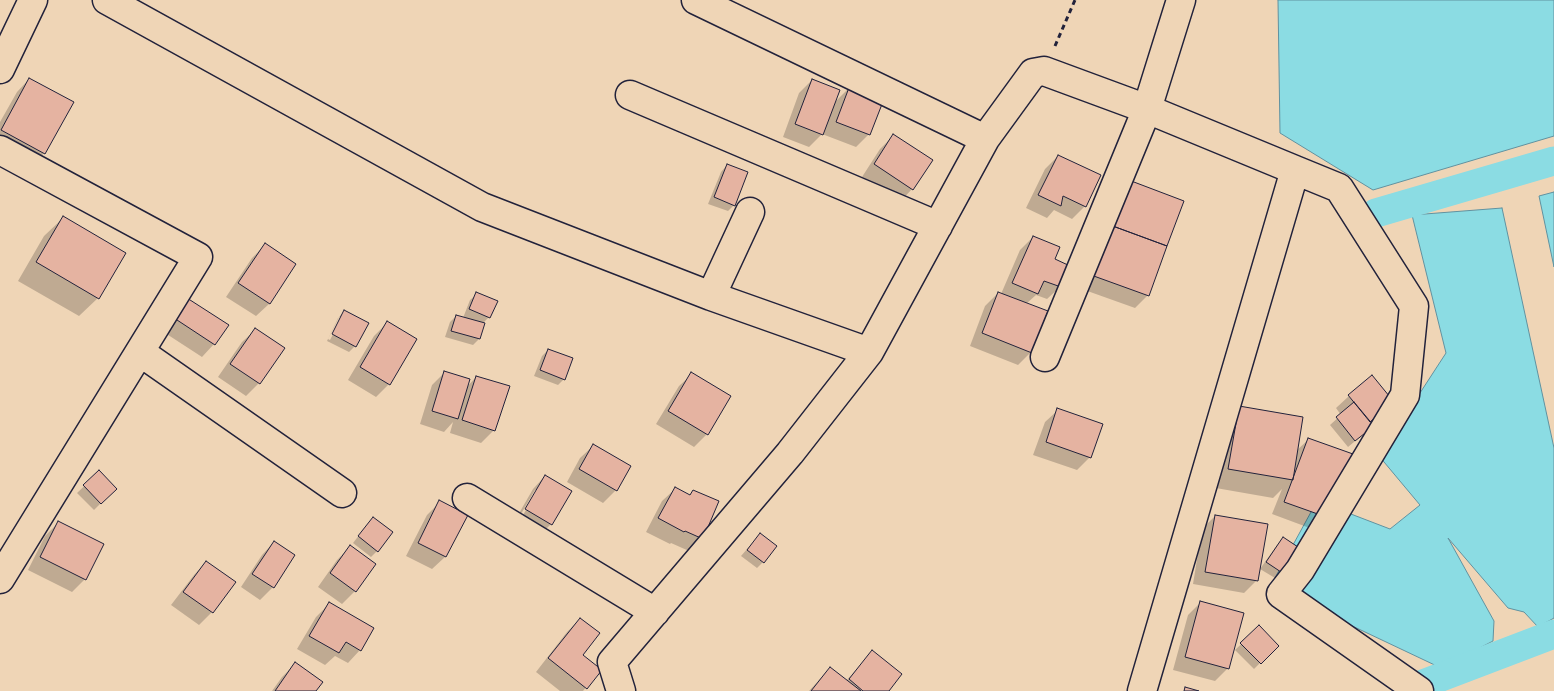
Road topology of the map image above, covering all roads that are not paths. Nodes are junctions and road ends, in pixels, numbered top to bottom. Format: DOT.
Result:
graph roads {
  1 [pos="33,0"];
  2 [pos="107,0"];
  3 [pos="696,0"];
  4 [pos="1181,0"];
  5 [pos="0,69"];
  6 [pos="630,95"];
  7 [pos="1147,109"];
  8 [pos="985,139"];
  9 [pos="0,150"];
  10 [pos="1295,170"];
  11 [pos="750,212"];
  12 [pos="938,226"];
  13 [pos="711,296"];
  14 [pos="140,352"];
  15 [pos="869,352"];
  16 [pos="1045,357"];
  17 [pos="342,493"];
  18 [pos="467,498"];
  19 [pos="0,579"];
  20 [pos="655,612"];
  21 [pos="621,691"];
  22 [pos="1142,691"];
  23 [pos="1419,691"];
  1 -- 5 [label="street"];
  2 -- 13 [label="street"];
  3 -- 8 [label="street"];
  4 -- 7 [label="street"];
  6 -- 12 [label="street"];
  7 -- 8 [label="street"];
  7 -- 10 [label="street"];
  7 -- 16 [label="street"];
  8 -- 12 [label="street"];
  9 -- 14 [label="street"];
  10 -- 22 [label="street"];
  10 -- 23 [label="street"];
  11 -- 13 [label="street"];
  12 -- 15 [label="street"];
  13 -- 15 [label="street"];
  14 -- 17 [label="street"];
  14 -- 19 [label="street"];
  15 -- 20 [label="street"];
  18 -- 20 [label="street"];
  20 -- 21 [label="street"];
}
